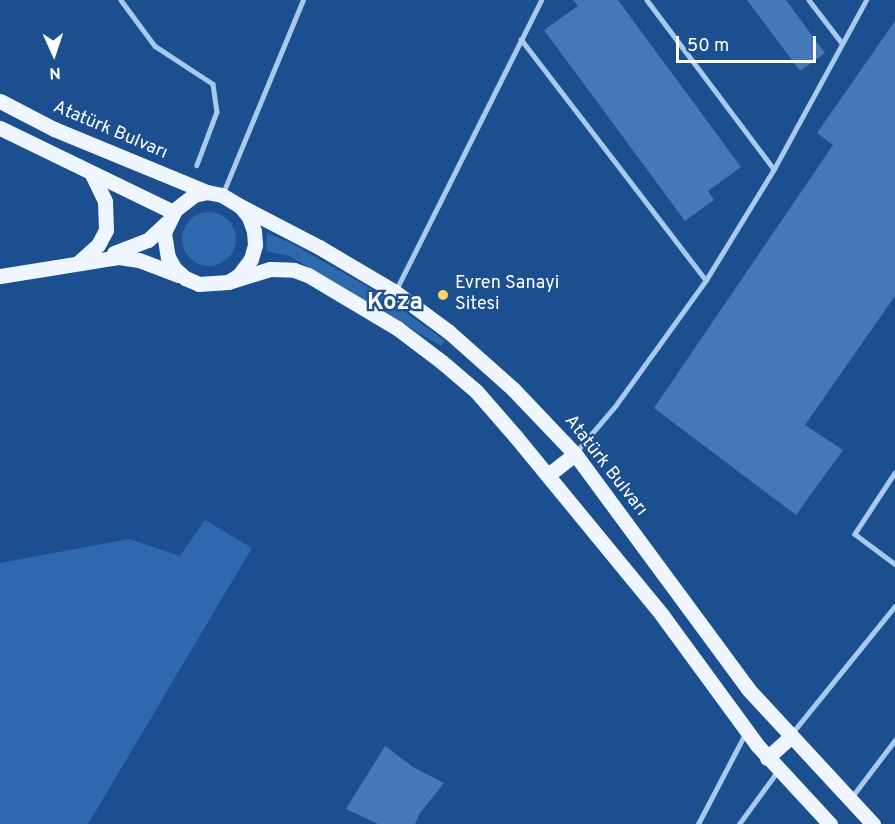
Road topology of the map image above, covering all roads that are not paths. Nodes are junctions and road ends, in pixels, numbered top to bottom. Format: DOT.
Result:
graph roads {
  1 [pos="121,0"];
  2 [pos="303,0"];
  3 [pos="541,0"];
  4 [pos="647,0"];
  5 [pos="809,0"];
  6 [pos="866,0"];
  7 [pos="521,39"];
  8 [pos="842,43"];
  9 [pos="0,101"];
  10 [pos="0,128"];
  11 [pos="196,165"];
  12 [pos="774,169"];
  13 [pos="92,174"];
  14 [pos="214,194"];
  15 [pos="240,206"];
  16 [pos="170,217"];
  17 [pos="79,262"];
  18 [pos="0,276"];
  19 [pos="185,278"];
  20 [pos="706,280"];
  21 [pos="228,282"];
  22 [pos="395,292"];
  23 [pos="575,454"];
  24 [pos="895,473"];
  25 [pos="548,475"];
  26 [pos="895,564"];
  27 [pos="895,606"];
  28 [pos="746,732"];
  29 [pos="790,737"];
  30 [pos="895,740"];
  31 [pos="767,758"];
  32 [pos="778,770"];
  33 [pos="850,800"];
  34 [pos="698,824"];
  35 [pos="739,824"];
  36 [pos="830,824"];
  37 [pos="873,824"];
  1 -- 11 [label="lane"];
  2 -- 14 [label="lane"];
  3 -- 7 [label="lane"];
  4 -- 12 [label="lane"];
  5 -- 8 [label="lane"];
  6 -- 8 [label="lane"];
  7 -- 20 [label="lane"];
  7 -- 22 [label="lane"];
  8 -- 12 [label="lane"];
  9 -- 14 [label="main road, Atatürk Bulvarı"];
  10 -- 13 [label="main road"];
  12 -- 20 [label="lane"];
  13 -- 16 [label="main road"];
  13 -- 17 [label="main road"];
  14 -- 15 [label="main road, Atatürk Bulvarı"];
  14 -- 16 [label="main road"];
  15 -- 21 [label="main road"];
  15 -- 22 [label="main road, Atatürk Bulvarı"];
  16 -- 17 [label="main road"];
  16 -- 19 [label="main road"];
  17 -- 18 [label="main road"];
  17 -- 19 [label="main road"];
  19 -- 21 [label="main road"];
  20 -- 23 [label="lane"];
  21 -- 25 [label="main road"];
  22 -- 23 [label="main road, Atatürk Bulvarı"];
  23 -- 25 [label="main road"];
  23 -- 29 [label="main road, Atatürk Bulvarı"];
  24 -- 26 [label="lane"];
  25 -- 28 [label="main road"];
  27 -- 29 [label="lane"];
  28 -- 31 [label="main road"];
  28 -- 34 [label="lane"];
  29 -- 31 [label="main road"];
  29 -- 33 [label="main road, Atatürk Bulvarı"];
  30 -- 33 [label="lane"];
  31 -- 32 [label="main road"];
  32 -- 35 [label="lane"];
  32 -- 36 [label="main road"];
  33 -- 37 [label="main road, Atatürk Bulvarı"];
}
